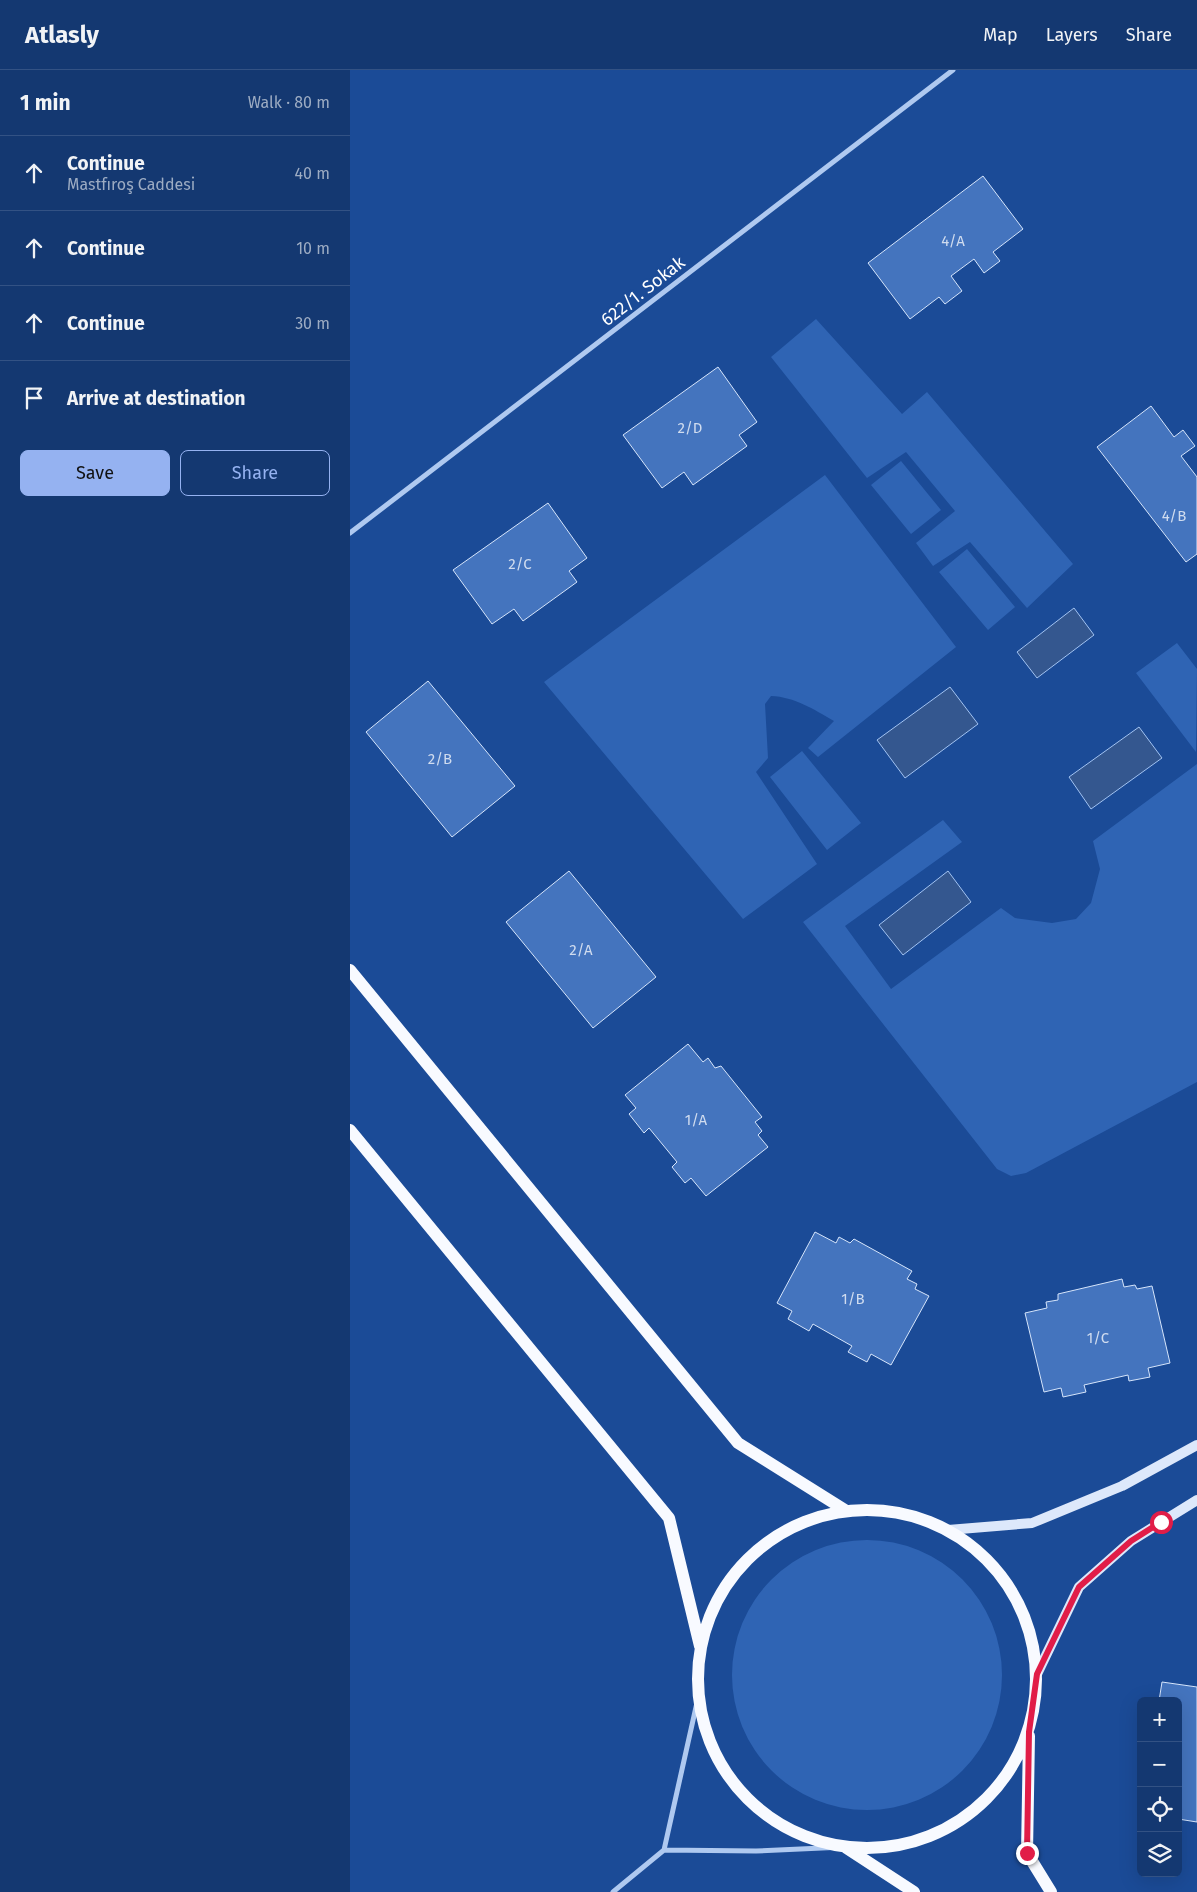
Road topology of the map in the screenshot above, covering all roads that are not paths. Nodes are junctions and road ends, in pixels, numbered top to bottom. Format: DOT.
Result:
graph roads {
  1 [pos="953,70"];
  2 [pos="350,534"];
  3 [pos="350,970"];
  4 [pos="350,1130"];
  5 [pos="1197,1445"];
  6 [pos="1197,1500"];
  7 [pos="845,1510"];
  8 [pos="948,1530"];
  9 [pos="700,1646"];
  10 [pos="1037,1674"];
  11 [pos="698,1698"];
  12 [pos="1029,1732"];
  13 [pos="845,1847"];
  14 [pos="664,1850"];
  15 [pos="613,1892"];
  16 [pos="914,1892"];
  17 [pos="1051,1892"];
  1 -- 2 [label="street, 622/1. Sokak"];
  3 -- 7 [label="main road"];
  4 -- 9 [label="main road"];
  5 -- 8 [label="main road"];
  6 -- 10 [label="main road"];
  7 -- 8 [label="main road"];
  7 -- 9 [label="main road"];
  8 -- 10 [label="main road"];
  9 -- 11 [label="main road"];
  10 -- 12 [label="main road"];
  11 -- 13 [label="main road"];
  11 -- 14 [label="street"];
  12 -- 13 [label="main road"];
  12 -- 17 [label="main road"];
  13 -- 14 [label="street"];
  13 -- 16 [label="main road"];
  14 -- 15 [label="street"];
}
